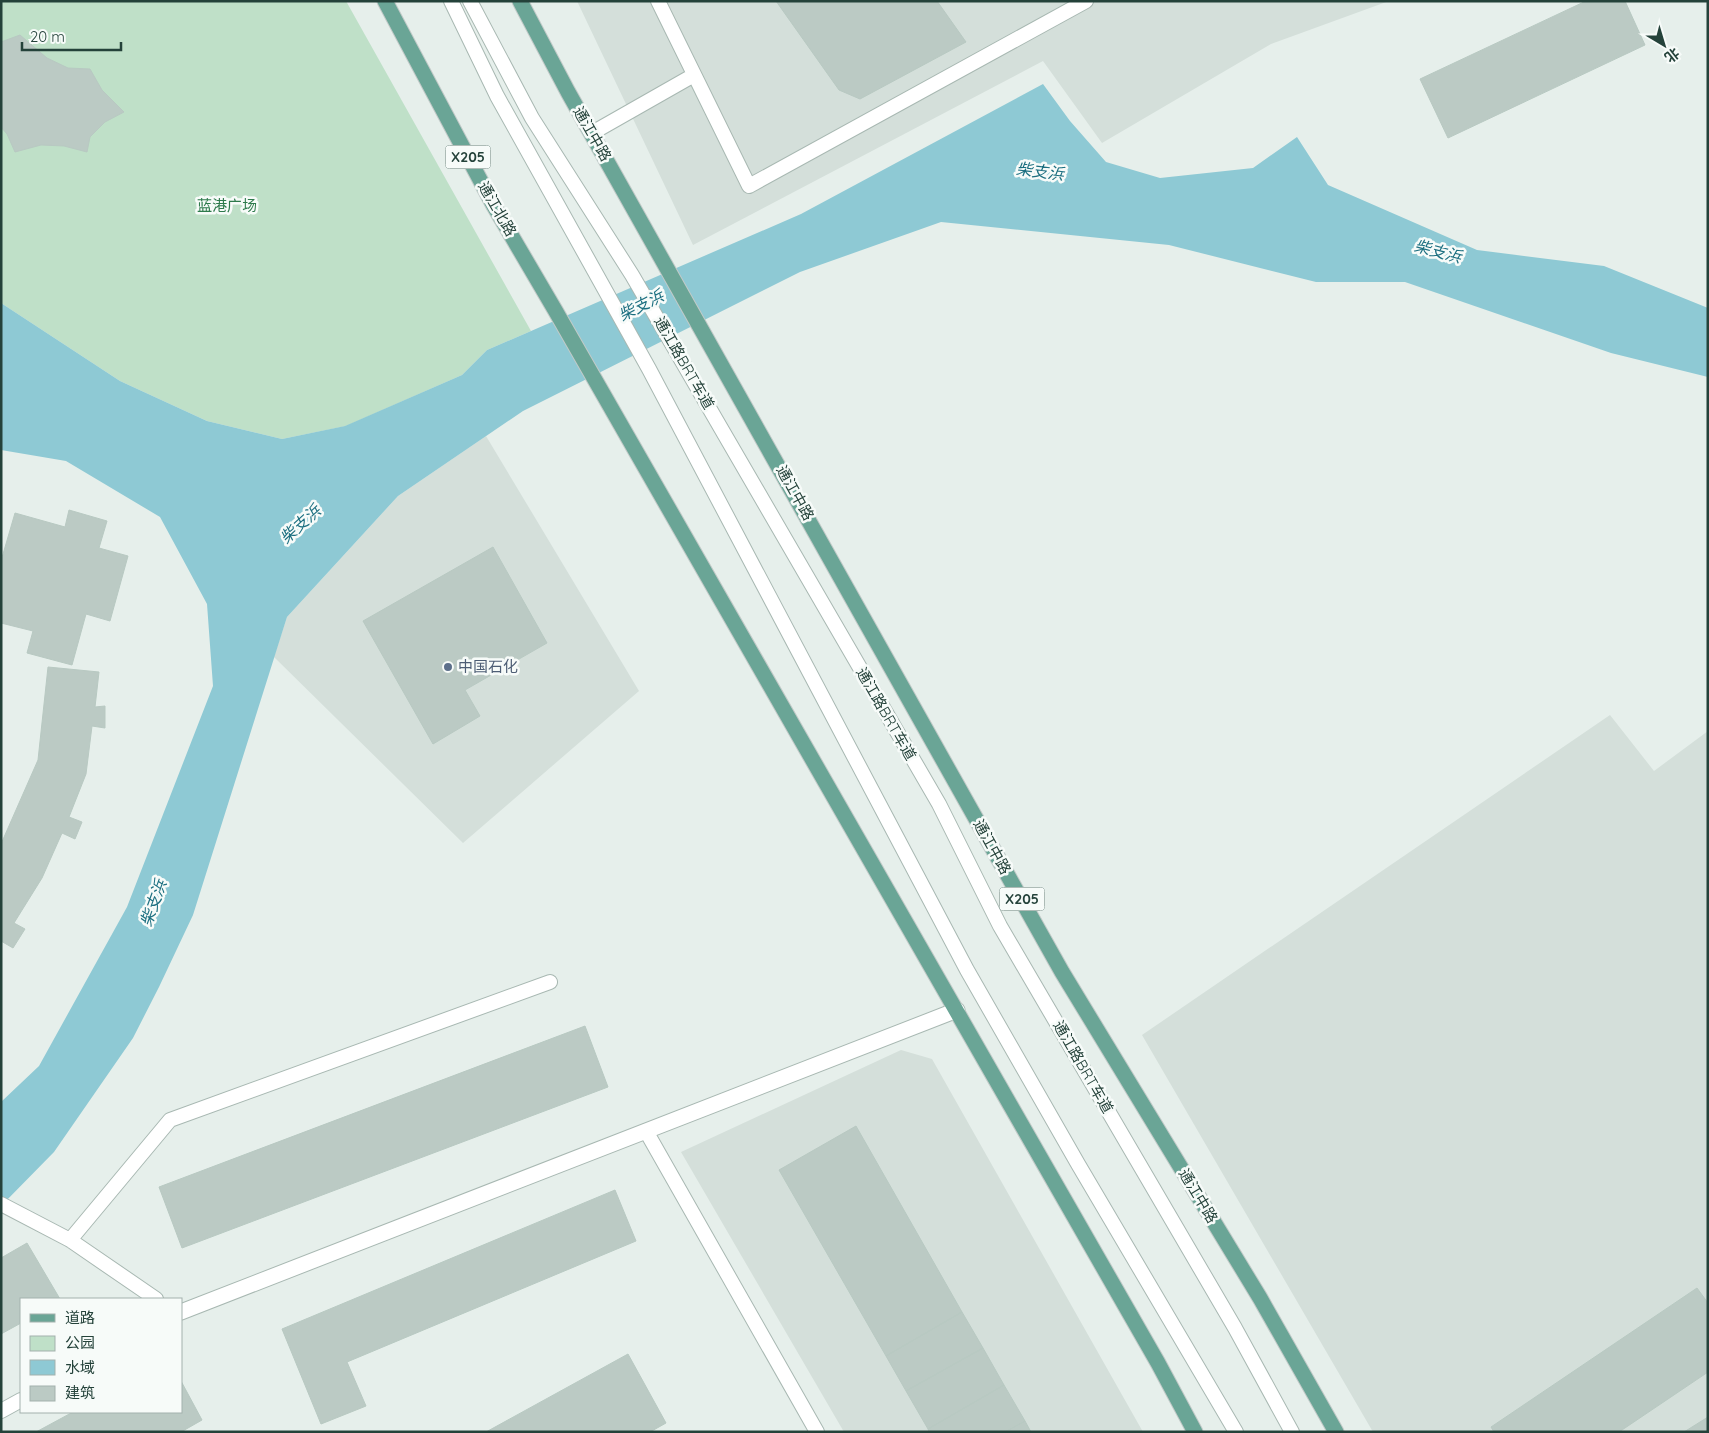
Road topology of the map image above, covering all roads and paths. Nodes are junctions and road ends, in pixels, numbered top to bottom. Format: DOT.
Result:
graph roads {
  1 [pos="385,1"];
  2 [pos="451,1"];
  3 [pos="470,1"];
  4 [pos="520,1"];
  5 [pos="658,1"];
  6 [pos="1086,1"];
  7 [pos="694,75"];
  8 [pos="592,134"];
  9 [pos="550,982"];
  10 [pos="957,1010"];
  11 [pos="646,1131"];
  12 [pos="1,1204"];
  13 [pos="70,1240"];
  14 [pos="155,1298"];
  15 [pos="182,1312"];
  16 [pos="20,1401"];
  17 [pos="1,1412"];
  18 [pos="817,1432"];
  19 [pos="1196,1432"];
  20 [pos="1236,1432"];
  21 [pos="1292,1432"];
  22 [pos="1336,1432"];
  1 -- 10 [label="main road, 通江北路 / X205"];
  2 -- 20 [label="lane"];
  3 -- 21 [label="lane, 通江路BRT车道"];
  4 -- 8 [label="main road, 通江中路 / X205"];
  5 -- 7 [label="lane"];
  6 -- 7 [label="lane"];
  7 -- 8 [label="lane"];
  8 -- 22 [label="main road, 通江中路 / X205"];
  9 -- 13 [label="lane"];
  10 -- 11 [label="street"];
  10 -- 19 [label="main road, X205"];
  11 -- 15 [label="street"];
  11 -- 18 [label="lane"];
  12 -- 13 [label="lane"];
  13 -- 14 [label="lane"];
  16 -- 17 [label="lane"];
}
